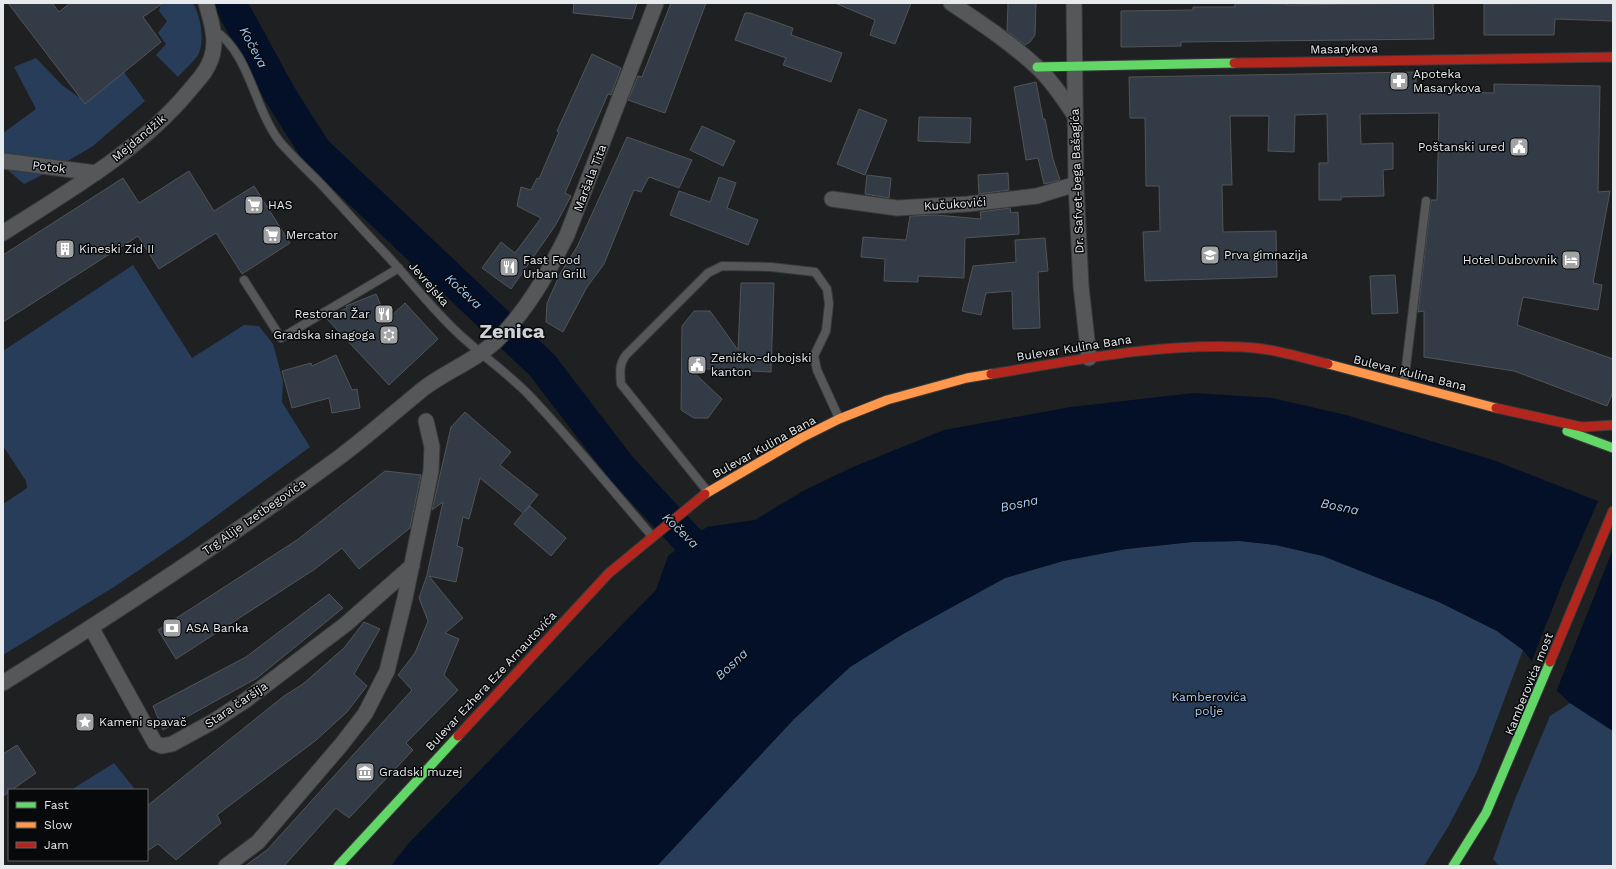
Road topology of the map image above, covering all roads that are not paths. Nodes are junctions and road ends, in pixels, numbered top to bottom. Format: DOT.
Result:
graph roads {
  1 [pos="206,3"];
  2 [pos="656,3"];
  3 [pos="951,3"];
  4 [pos="1074,3"];
  5 [pos="214,30"];
  6 [pos="1613,57"];
  7 [pos="1074,64"];
  8 [pos="1037,67"];
  9 [pos="1075,116"];
  10 [pos="3,161"];
  11 [pos="96,173"];
  12 [pos="1076,184"];
  13 [pos="832,199"];
  14 [pos="1426,201"];
  15 [pos="3,232"];
  16 [pos="399,268"];
  17 [pos="244,280"];
  18 [pos="497,340"];
  19 [pos="482,354"];
  20 [pos="1089,358"];
  21 [pos="1404,384"];
  22 [pos="1532,417"];
  23 [pos="839,419"];
  24 [pos="426,421"];
  25 [pos="1613,424"];
  26 [pos="1613,448"];
  27 [pos="708,492"];
  28 [pos="1613,511"];
  29 [pos="652,536"];
  30 [pos="412,566"];
  31 [pos="92,628"];
  32 [pos="3,683"];
  33 [pos="1454,864"];
  34 [pos="226,866"];
  35 [pos="338,866"];
  1 -- 5 [label="street, Mejdandžik"];
  2 -- 18 [label="street, Maršala Tita"];
  3 -- 8 [label="street"];
  4 -- 7 [label="street, Dr. Safvet-bega Bašagića"];
  5 -- 11 [label="street, Mejdandžik"];
  5 -- 16 [label="lane, Jevrejska"];
  6 -- 7 [label="street, Masarykova"];
  7 -- 8 [label="street, Masarykova"];
  7 -- 9 [label="street, Dr. Safvet-bega Bašagića"];
  8 -- 9 [label="street"];
  9 -- 12 [label="street, Dr. Safvet-bega Bašagića"];
  10 -- 11 [label="street, Potok"];
  11 -- 15 [label="street, Mejdandžik"];
  12 -- 13 [label="street, Kučukovići"];
  12 -- 20 [label="street, Dr. Safvet-bega Bašagića"];
  14 -- 21 [label="lane"];
  16 -- 17 [label="lane"];
  16 -- 19 [label="lane, Jevrejska"];
  18 -- 19 [label="street, Trg Alije Izetbegovića"];
  19 -- 29 [label="lane, Jevrejska"];
  19 -- 31 [label="street, Trg Alije Izetbegovića"];
  20 -- 21 [label="street, Bulevar Kulina Bana"];
  20 -- 23 [label="street, Bulevar Kulina Bana"];
  21 -- 22 [label="street, Bulevar Kulina Bana"];
  22 -- 25 [label="street, Bulevar Kulina Bana"];
  22 -- 26 [label="street, Bulevar Kulina Bana"];
  23 -- 27 [label="street, Bulevar Kulina Bana"];
  23 -- 27 [label="lane"];
  24 -- 30 [label="street"];
  27 -- 29 [label="street, Bulevar Kulina Bana"];
  28 -- 33 [label="street, Kamberovića most"];
  29 -- 35 [label="street, Bulevar Ezhera Eze Arnautovića"];
  30 -- 31 [label="street, Stara čaršija"];
  30 -- 34 [label="street"];
  31 -- 32 [label="street, Trg Alije Izetbegovića"];
}
